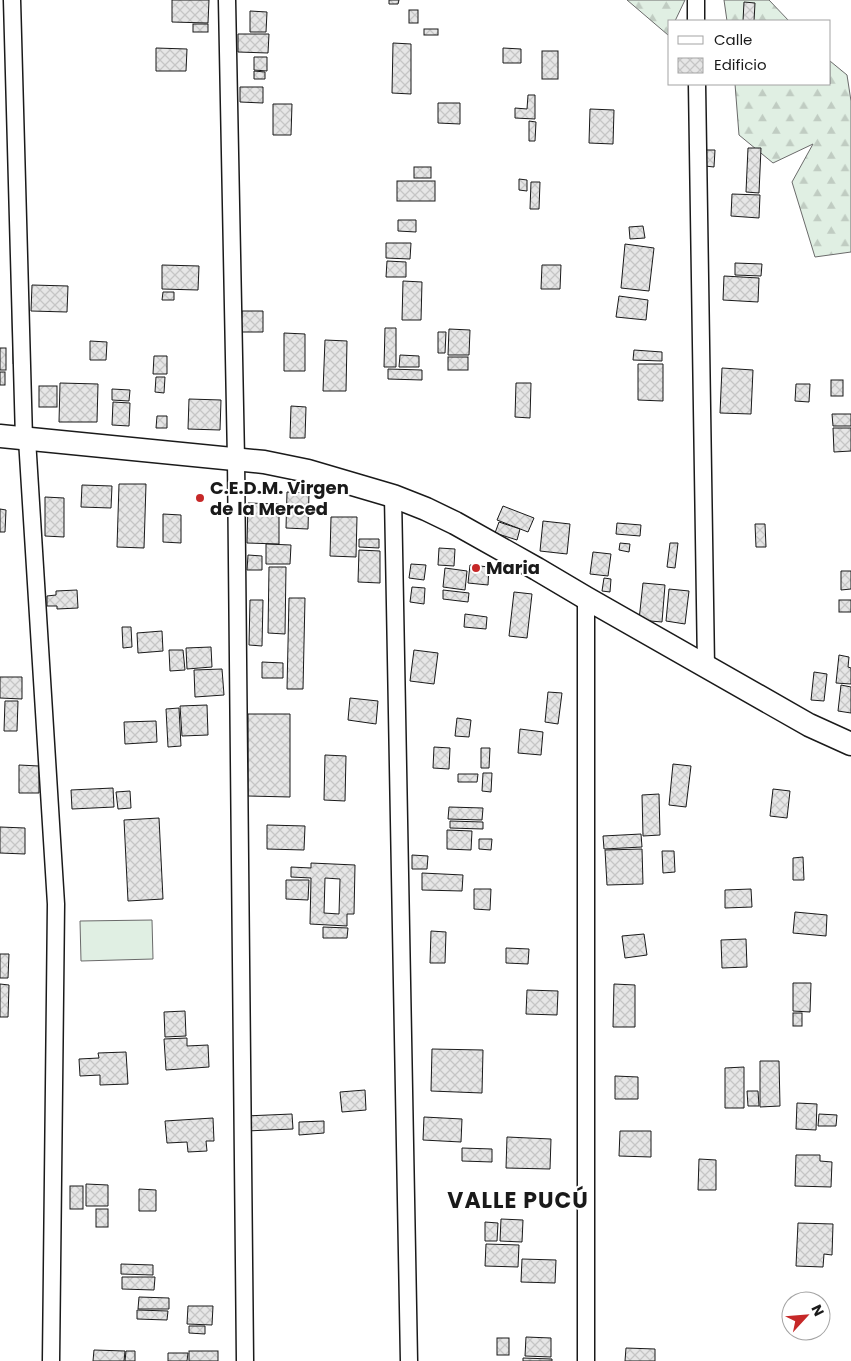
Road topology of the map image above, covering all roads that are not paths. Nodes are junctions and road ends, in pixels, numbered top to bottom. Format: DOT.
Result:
graph roads {
  1 [pos="12,0"];
  2 [pos="227,0"];
  3 [pos="696,0"];
  4 [pos="696,20"];
  5 [pos="697,85"];
  6 [pos="0,436"];
  7 [pos="26,439"];
  8 [pos="236,459"];
  9 [pos="393,496"];
  10 [pos="586,598"];
  11 [pos="706,667"];
  12 [pos="851,745"];
  13 [pos="51,1361"];
  14 [pos="246,1361"];
  15 [pos="409,1361"];
  16 [pos="586,1361"];
  1 -- 7 [label="street"];
  2 -- 8 [label="street"];
  3 -- 4 [label="street"];
  5 -- 11 [label="street"];
  6 -- 7 [label="main road"];
  7 -- 8 [label="main road"];
  7 -- 13 [label="street"];
  8 -- 9 [label="main road"];
  8 -- 14 [label="street"];
  9 -- 10 [label="main road"];
  9 -- 15 [label="street"];
  10 -- 11 [label="main road"];
  10 -- 16 [label="street"];
  11 -- 12 [label="main road"];
}
